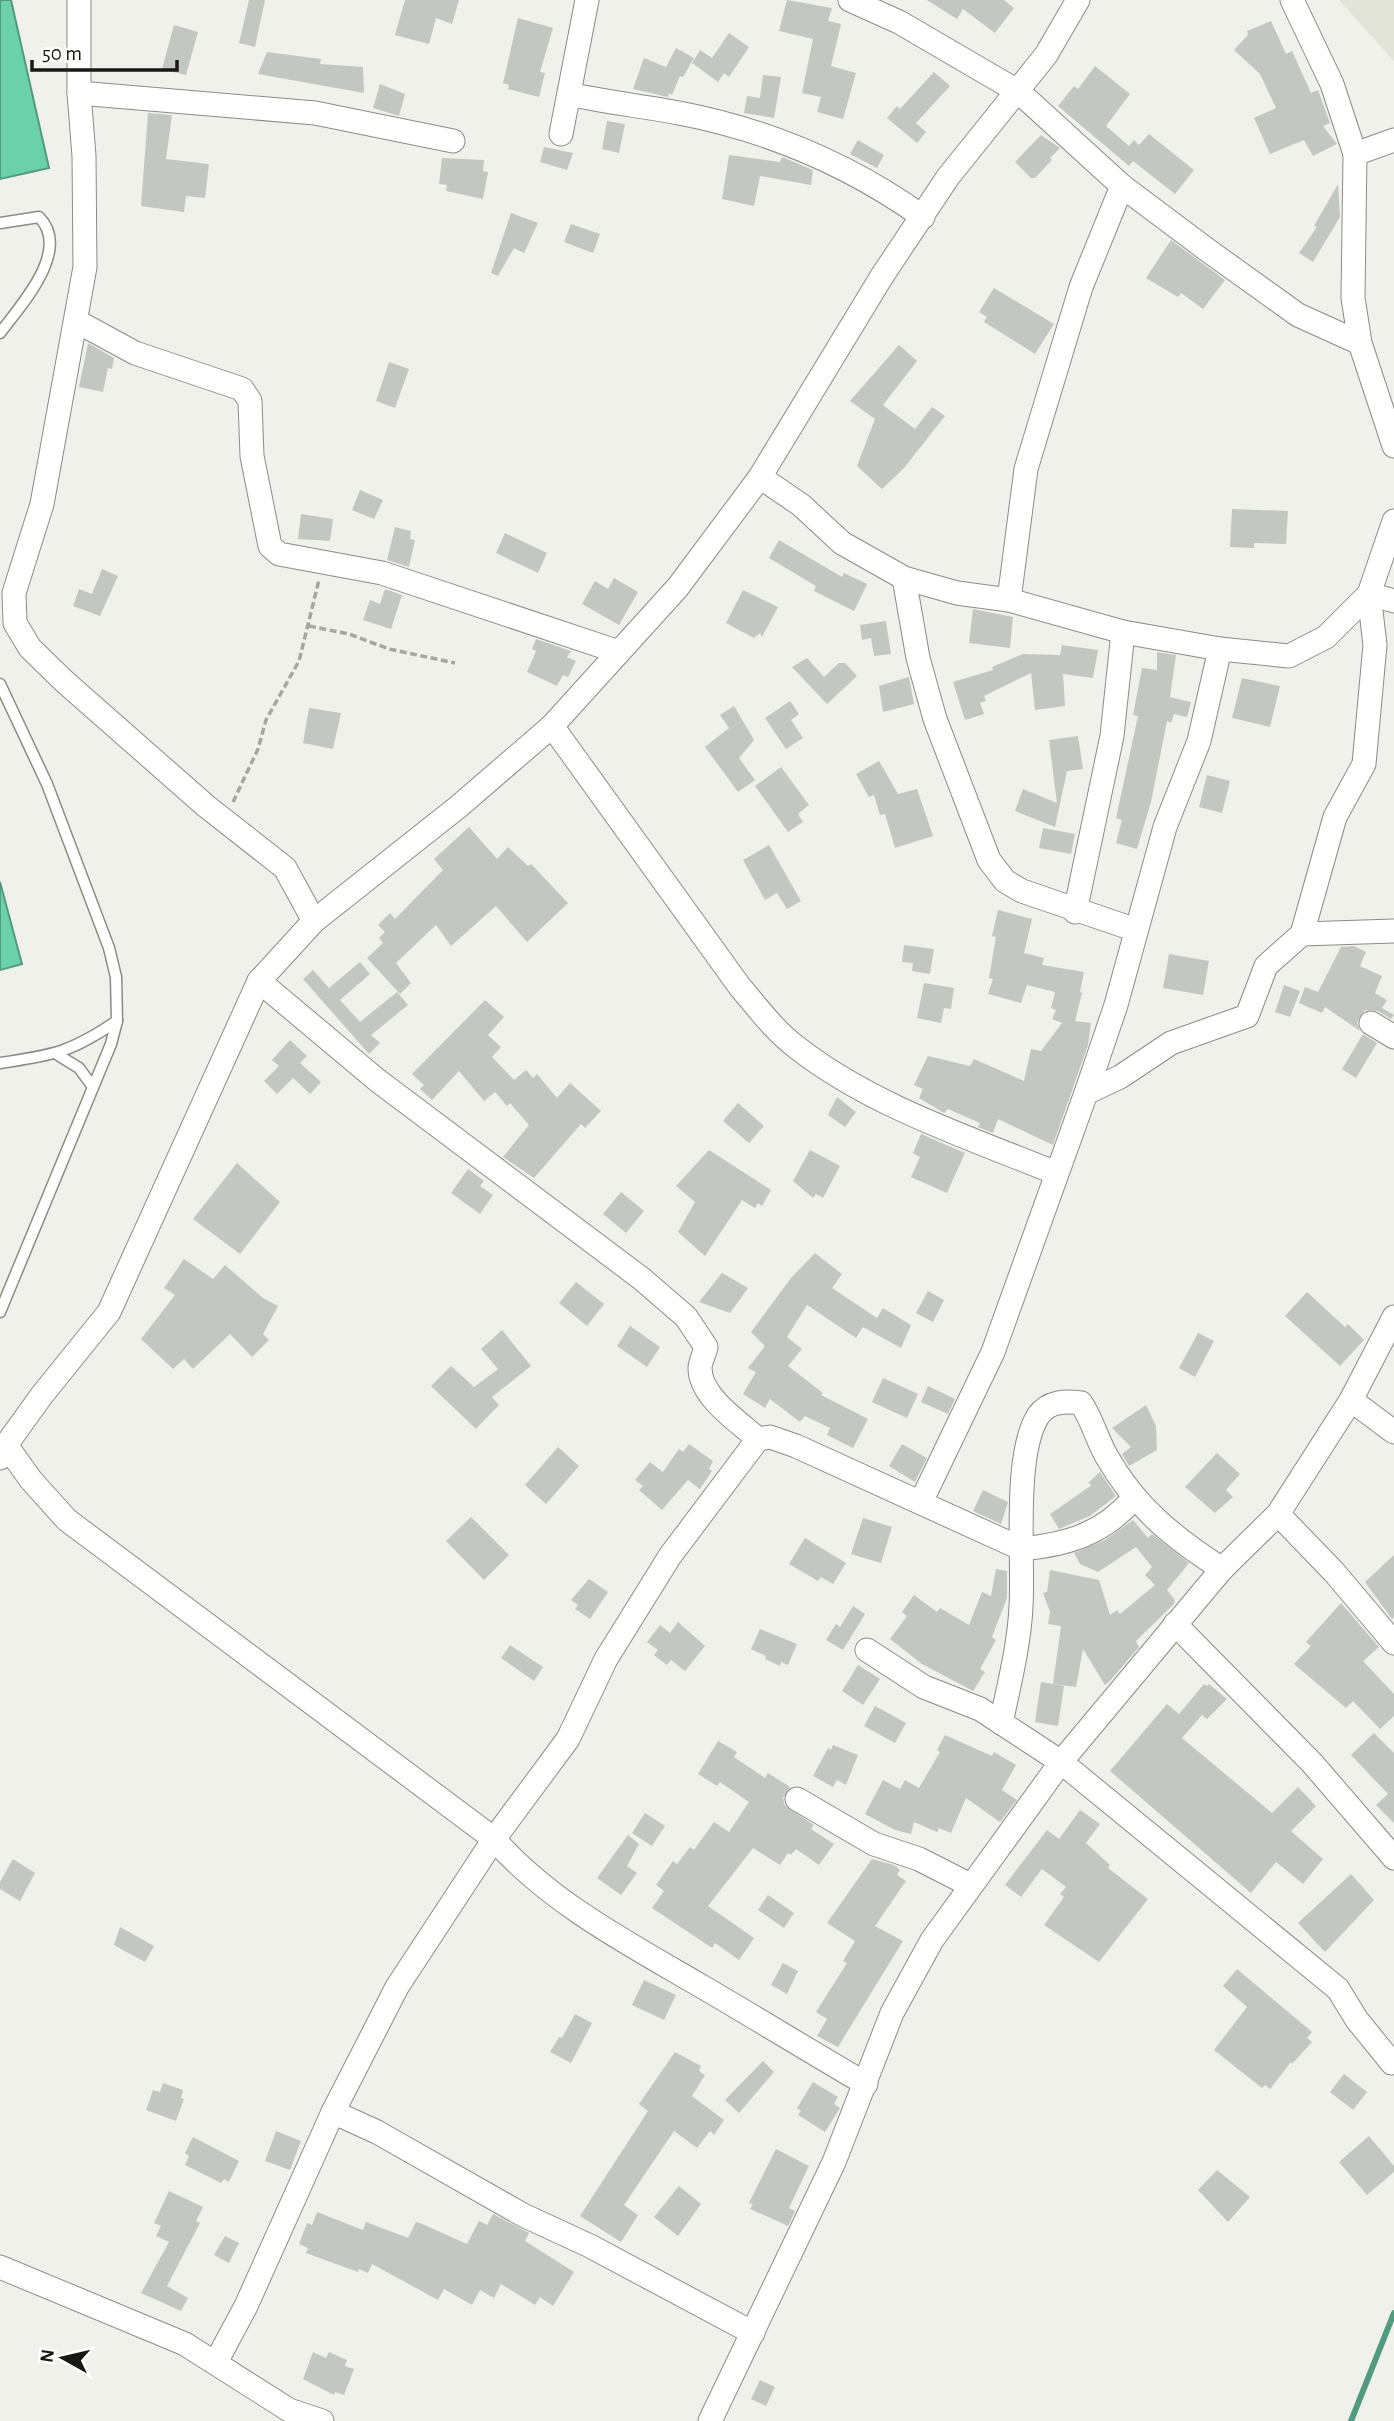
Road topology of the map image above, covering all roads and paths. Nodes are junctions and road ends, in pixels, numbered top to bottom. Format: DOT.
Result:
graph roads {
  1 [pos="79,0"];
  2 [pos="587,0"];
  3 [pos="850,0"];
  4 [pos="1078,0"];
  5 [pos="1292,0"];
  6 [pos="1018,92"];
  7 [pos="79,93"];
  8 [pos="569,94"];
  9 [pos="561,134"];
  10 [pos="1394,140"];
  11 [pos="453,141"];
  12 [pos="1355,154"];
  13 [pos="1122,186"];
  14 [pos="923,217"];
  15 [pos="0,223"];
  16 [pos="78,322"];
  17 [pos="0,333"];
  18 [pos="1360,343"];
  19 [pos="1394,446"];
  20 [pos="760,477"];
  21 [pos="1394,521"];
  22 [pos="322,562"];
  23 [pos="904,578"];
  24 [pos="1369,594"];
  25 [pos="1009,600"];
  26 [pos="1394,601"];
  27 [pos="309,626"];
  28 [pos="1123,632"];
  29 [pos="1220,649"];
  30 [pos="619,652"];
  31 [pos="455,663"];
  32 [pos="0,684"];
  33 [pos="552,726"];
  34 [pos="224,820"];
  35 [pos="1075,912"];
  36 [pos="314,921"];
  37 [pos="1136,930"];
  38 [pos="1394,931"];
  39 [pos="1302,934"];
  40 [pos="259,981"];
  41 [pos="117,1021"];
  42 [pos="1371,1023"];
  43 [pos="1394,1037"];
  44 [pos="58,1055"];
  45 [pos="0,1063"];
  46 [pos="93,1087"];
  47 [pos="1086,1093"];
  48 [pos="1056,1172"];
  49 [pos="0,1312"];
  50 [pos="1394,1317"];
  51 [pos="1351,1400"];
  52 [pos="1394,1432"];
  53 [pos="758,1439"];
  54 [pos="3,1452"];
  55 [pos="1134,1498"];
  56 [pos="921,1502"];
  57 [pos="1278,1514"];
  58 [pos="1023,1549"];
  59 [pos="1222,1569"];
  60 [pos="1175,1625"];
  61 [pos="1394,1643"];
  62 [pos="867,1650"];
  63 [pos="1001,1723"];
  64 [pos="1061,1762"];
  65 [pos="797,1799"];
  66 [pos="494,1839"];
  67 [pos="1394,1857"];
  68 [pos="970,1885"];
  69 [pos="1392,2063"];
  70 [pos="866,2084"];
  71 [pos="333,2112"];
  72 [pos="0,2267"];
  73 [pos="753,2333"];
  74 [pos="216,2362"];
  75 [pos="322,2421"];
  76 [pos="710,2421"];
  1 -- 7 [label="street"];
  2 -- 8 [label="street"];
  3 -- 6 [label="street"];
  4 -- 6 [label="street"];
  5 -- 12 [label="street"];
  6 -- 13 [label="street"];
  6 -- 14 [label="street"];
  7 -- 11 [label="street"];
  7 -- 16 [label="street"];
  8 -- 9 [label="street"];
  8 -- 14 [label="street"];
  10 -- 12 [label="street"];
  12 -- 18 [label="street"];
  13 -- 18 [label="street"];
  13 -- 25 [label="street"];
  14 -- 20 [label="street"];
  15 -- 17 [label="lane"];
  16 -- 22 [label="street"];
  16 -- 34 [label="street"];
  18 -- 19 [label="street"];
  20 -- 23 [label="street"];
  20 -- 30 [label="street"];
  21 -- 24 [label="street"];
  22 -- 27 [label="path"];
  22 -- 30 [label="street"];
  23 -- 25 [label="street"];
  23 -- 35 [label="street"];
  24 -- 26 [label="street"];
  24 -- 29 [label="street"];
  24 -- 39 [label="street"];
  25 -- 28 [label="street"];
  27 -- 31 [label="path"];
  27 -- 34 [label="path"];
  28 -- 29 [label="street"];
  28 -- 35 [label="street"];
  29 -- 37 [label="street"];
  30 -- 33 [label="street"];
  32 -- 41 [label="lane"];
  33 -- 36 [label="street"];
  33 -- 48 [label="street"];
  34 -- 36 [label="street"];
  35 -- 37 [label="street"];
  36 -- 40 [label="street"];
  37 -- 47 [label="street"];
  38 -- 39 [label="street"];
  39 -- 47 [label="street"];
  40 -- 53 [label="street"];
  40 -- 54 [label="street"];
  41 -- 44 [label="lane"];
  41 -- 46 [label="lane"];
  42 -- 43 [label="street"];
  44 -- 45 [label="lane"];
  44 -- 46 [label="lane"];
  46 -- 49 [label="lane"];
  47 -- 48 [label="street"];
  48 -- 56 [label="street"];
  50 -- 51 [label="street"];
  51 -- 52 [label="street"];
  51 -- 57 [label="street"];
  53 -- 56 [label="street"];
  53 -- 66 [label="street"];
  54 -- 66 [label="street"];
  55 -- 58 [label="street"];
  55 -- 58 [label="street"];
  55 -- 59 [label="street"];
  56 -- 58 [label="street"];
  57 -- 59 [label="street"];
  57 -- 61 [label="street"];
  58 -- 63 [label="street"];
  59 -- 60 [label="street"];
  60 -- 64 [label="street"];
  60 -- 67 [label="street"];
  62 -- 63 [label="street"];
  63 -- 64 [label="street"];
  64 -- 68 [label="street"];
  64 -- 69 [label="street"];
  65 -- 68 [label="street"];
  66 -- 70 [label="street"];
  66 -- 71 [label="street"];
  68 -- 70 [label="street"];
  70 -- 73 [label="street"];
  71 -- 73 [label="street"];
  71 -- 74 [label="street"];
  72 -- 74 [label="street"];
  73 -- 76 [label="street"];
  74 -- 75 [label="street"];
}
